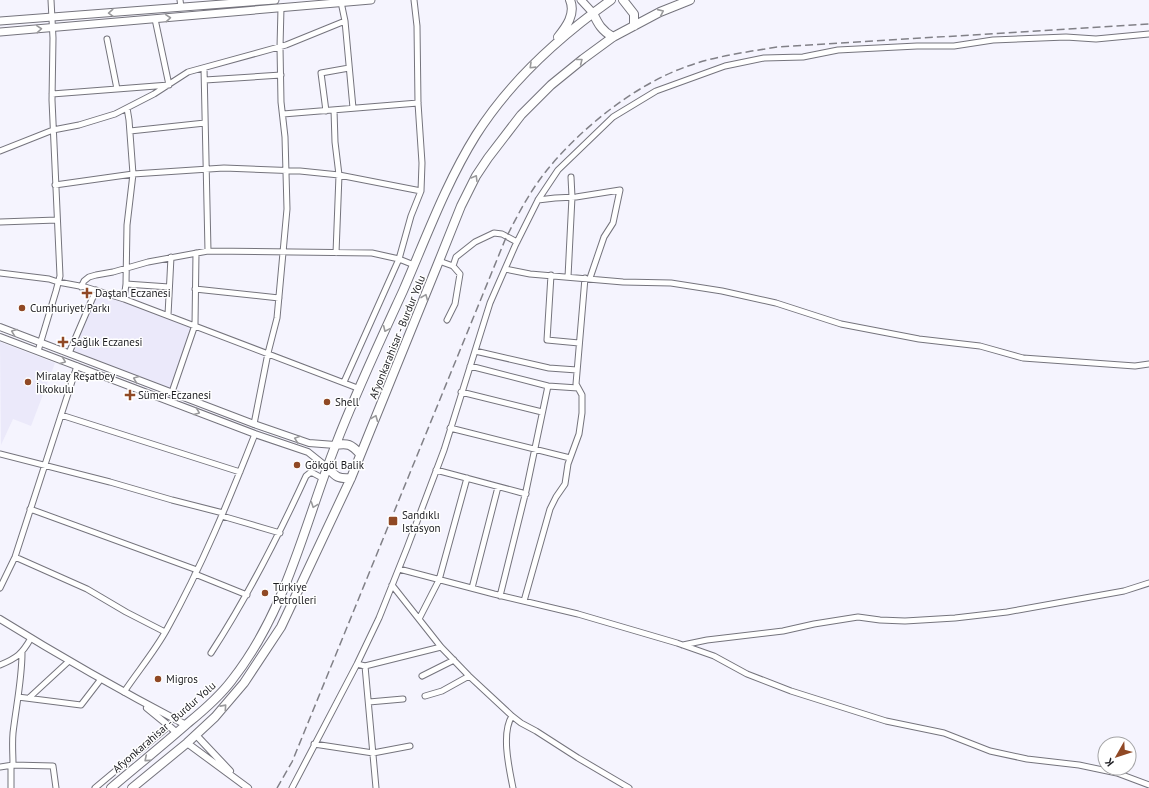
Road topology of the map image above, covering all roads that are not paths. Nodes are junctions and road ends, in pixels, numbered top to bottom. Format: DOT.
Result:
graph roads {
  1 [pos="51,0"];
  2 [pos="275,0"];
  3 [pos="371,0"];
  4 [pos="414,0"];
  5 [pos="570,0"];
  6 [pos="581,0"];
  7 [pos="610,0"];
  8 [pos="624,0"];
  9 [pos="690,0"];
  10 [pos="246,1"];
  11 [pos="341,2"];
  12 [pos="180,4"];
  13 [pos="281,8"];
  14 [pos="593,13"];
  15 [pos="52,17"];
  16 [pos="155,19"];
  17 [pos="0,21"];
  18 [pos="345,22"];
  19 [pos="634,26"];
  20 [pos="53,28"];
  21 [pos="0,32"];
  22 [pos="1149,34"];
  23 [pos="613,37"];
  24 [pos="107,39"];
  25 [pos="280,47"];
  26 [pos="552,47"];
  27 [pos="204,68"];
  28 [pos="349,68"];
  29 [pos="281,75"];
  30 [pos="204,80"];
  31 [pos="169,85"];
  32 [pos="117,89"];
  33 [pos="52,94"];
  34 [pos="418,102"];
  35 [pos="127,108"];
  36 [pos="354,108"];
  37 [pos="326,110"];
  38 [pos="334,110"];
  39 [pos="283,114"];
  40 [pos="205,123"];
  41 [pos="53,130"];
  42 [pos="130,131"];
  43 [pos="0,151"];
  44 [pos="205,169"];
  45 [pos="286,170"];
  46 [pos="133,174"];
  47 [pos="339,175"];
  48 [pos="571,177"];
  49 [pos="55,185"];
  50 [pos="421,191"];
  51 [pos="572,197"];
  52 [pos="538,200"];
  53 [pos="57,220"];
  54 [pos="0,222"];
  55 [pos="517,242"];
  56 [pos="208,251"];
  57 [pos="283,251"];
  58 [pos="196,253"];
  59 [pos="336,253"];
  60 [pos="171,257"];
  61 [pos="399,259"];
  62 [pos="440,262"];
  63 [pos="414,264"];
  64 [pos="453,266"];
  65 [pos="127,268"];
  66 [pos="505,270"];
  67 [pos="0,274"];
  68 [pos="551,275"];
  69 [pos="568,277"];
  70 [pos="587,278"];
  71 [pos="58,282"];
  72 [pos="126,284"];
  73 [pos="81,286"];
  74 [pos="169,287"];
  75 [pos="195,289"];
  76 [pos="96,290"];
  77 [pos="279,298"];
  78 [pos="124,299"];
  79 [pos="168,315"];
  80 [pos="447,320"];
  81 [pos="195,326"];
  82 [pos="0,327"];
  83 [pos="0,337"];
  84 [pos="41,342"];
  85 [pos="579,343"];
  86 [pos="38,351"];
  87 [pos="475,351"];
  88 [pos="69,353"];
  89 [pos="268,353"];
  90 [pos="1149,364"];
  91 [pos="77,366"];
  92 [pos="470,366"];
  93 [pos="577,370"];
  94 [pos="344,382"];
  95 [pos="548,386"];
  96 [pos="360,388"];
  97 [pos="578,388"];
  98 [pos="172,392"];
  99 [pos="461,392"];
  100 [pos="542,412"];
  101 [pos="61,415"];
  102 [pos="254,424"];
  103 [pos="450,428"];
  104 [pos="255,434"];
  105 [pos="335,444"];
  106 [pos="535,450"];
  107 [pos="0,454"];
  108 [pos="360,454"];
  109 [pos="570,458"];
  110 [pos="45,465"];
  111 [pos="328,468"];
  112 [pos="436,470"];
  113 [pos="240,472"];
  114 [pos="351,478"];
  115 [pos="467,478"];
  116 [pos="324,479"];
  117 [pos="498,487"];
  118 [pos="526,494"];
  119 [pos="30,510"];
  120 [pos="223,514"];
  121 [pos="280,533"];
  122 [pos="15,557"];
  123 [pos="399,569"];
  124 [pos="196,572"];
  125 [pos="439,580"];
  126 [pos="1149,583"];
  127 [pos="392,585"];
  128 [pos="0,588"];
  129 [pos="472,588"];
  130 [pos="247,595"];
  131 [pos="500,596"];
  132 [pos="524,601"];
  133 [pos="0,619"];
  134 [pos="419,619"];
  135 [pos="165,632"];
  136 [pos="31,638"];
  137 [pos="682,645"];
  138 [pos="441,647"];
  139 [pos="22,653"];
  140 [pos="211,653"];
  141 [pos="454,660"];
  142 [pos="69,661"];
  143 [pos="357,664"];
  144 [pos="0,665"];
  145 [pos="366,666"];
  146 [pos="422,676"];
  147 [pos="469,676"];
  148 [pos="101,679"];
  149 [pos="124,692"];
  150 [pos="18,696"];
  151 [pos="426,696"];
  152 [pos="30,697"];
  153 [pos="134,698"];
  154 [pos="404,699"];
  155 [pos="369,702"];
  156 [pos="512,716"];
  157 [pos="186,725"];
  158 [pos="169,726"];
  159 [pos="176,734"];
  160 [pos="196,735"];
  161 [pos="187,743"];
  162 [pos="314,744"];
  163 [pos="410,746"];
  164 [pos="373,753"];
  165 [pos="12,765"];
  166 [pos="0,767"];
  167 [pos="239,781"];
  168 [pos="1149,785"];
  169 [pos="11,788"];
  170 [pos="56,788"];
  171 [pos="95,788"];
  172 [pos="111,788"];
  173 [pos="132,788"];
  174 [pos="248,788"];
  175 [pos="292,788"];
  176 [pos="376,788"];
  177 [pos="513,788"];
  178 [pos="629,788"];
  1 -- 15 [label="street"];
  2 -- 10 [label="main road"];
  3 -- 11 [label="main road"];
  4 -- 34 [label="street"];
  5 -- 26 [label="highway"];
  6 -- 14 [label="main road"];
  7 -- 14 [label="highway, Afyonkarahisar - Burdur Yolu"];
  8 -- 19 [label="highway"];
  19 -- 9 [label="highway, Afyonkarahisar - Burdur Yolu, one-way"];
  10 -- 12 [label="main road"];
  11 -- 13 [label="main road"];
  11 -- 18 [label="street"];
  12 -- 15 [label="main road, one-way"];
  16 -- 13 [label="main road, one-way"];
  13 -- 25 [label="street"];
  14 -- 23 [label="highway"];
  14 -- 26 [label="highway, Afyonkarahisar - Burdur Yolu"];
  15 -- 17 [label="main road"];
  15 -- 20 [label="street"];
  16 -- 20 [label="main road"];
  16 -- 31 [label="street"];
  18 -- 25 [label="street"];
  18 -- 28 [label="street"];
  19 -- 23 [label="highway, Afyonkarahisar - Burdur Yolu"];
  21 -- 20 [label="main road, one-way"];
  20 -- 33 [label="street"];
  22 -- 52 [label="street"];
  62 -- 23 [label="highway, Afyonkarahisar - Burdur Yolu, one-way"];
  24 -- 32 [label="street"];
  25 -- 27 [label="street"];
  25 -- 29 [label="street"];
  26 -- 63 [label="highway, Afyonkarahisar - Burdur Yolu, one-way"];
  27 -- 30 [label="street"];
  27 -- 31 [label="street"];
  28 -- 36 [label="street"];
  28 -- 37 [label="street"];
  29 -- 30 [label="street"];
  29 -- 39 [label="street"];
  30 -- 40 [label="street"];
  31 -- 32 [label="street"];
  31 -- 35 [label="street"];
  32 -- 33 [label="street"];
  33 -- 41 [label="street"];
  34 -- 36 [label="street"];
  34 -- 50 [label="street"];
  35 -- 41 [label="street"];
  35 -- 42 [label="street"];
  36 -- 38 [label="street"];
  37 -- 38 [label="street"];
  37 -- 39 [label="street"];
  38 -- 47 [label="street"];
  39 -- 45 [label="street"];
  40 -- 42 [label="street"];
  40 -- 44 [label="street"];
  41 -- 43 [label="street"];
  41 -- 49 [label="street"];
  42 -- 46 [label="street"];
  44 -- 45 [label="street"];
  44 -- 46 [label="street"];
  44 -- 56 [label="street"];
  45 -- 47 [label="street"];
  45 -- 57 [label="street"];
  46 -- 49 [label="street"];
  46 -- 65 [label="street"];
  47 -- 50 [label="street"];
  47 -- 59 [label="street"];
  48 -- 51 [label="street"];
  49 -- 53 [label="street"];
  50 -- 61 [label="street"];
  51 -- 52 [label="street"];
  51 -- 69 [label="street"];
  51 -- 70 [label="street"];
  52 -- 55 [label="street"];
  53 -- 54 [label="street"];
  53 -- 71 [label="street"];
  55 -- 64 [label="street"];
  55 -- 66 [label="street"];
  56 -- 57 [label="street"];
  56 -- 58 [label="street"];
  57 -- 59 [label="street"];
  57 -- 77 [label="street"];
  58 -- 60 [label="street"];
  58 -- 75 [label="street"];
  59 -- 61 [label="street"];
  60 -- 65 [label="street"];
  60 -- 74 [label="street"];
  61 -- 63 [label="street"];
  61 -- 94 [label="street"];
  62 -- 64 [label="street"];
  108 -- 62 [label="highway, Afyonkarahisar - Burdur Yolu, one-way"];
  63 -- 96 [label="highway, Afyonkarahisar - Burdur Yolu, one-way"];
  64 -- 80 [label="street"];
  65 -- 72 [label="street"];
  65 -- 73 [label="street"];
  66 -- 68 [label="street"];
  66 -- 87 [label="street"];
  67 -- 71 [label="street"];
  68 -- 69 [label="street"];
  68 -- 85 [label="street"];
  69 -- 70 [label="street"];
  70 -- 85 [label="street"];
  70 -- 90 [label="street"];
  71 -- 73 [label="street"];
  71 -- 84 [label="street"];
  72 -- 74 [label="street"];
  72 -- 78 [label="street"];
  73 -- 76 [label="street"];
  74 -- 79 [label="street"];
  75 -- 77 [label="street"];
  75 -- 81 [label="street"];
  76 -- 78 [label="street"];
  76 -- 88 [label="street"];
  77 -- 89 [label="street"];
  78 -- 79 [label="street"];
  79 -- 81 [label="street"];
  81 -- 89 [label="street"];
  81 -- 98 [label="street"];
  84 -- 82 [label="street, one-way"];
  83 -- 86 [label="street"];
  84 -- 86 [label="street"];
  84 -- 88 [label="street"];
  85 -- 93 [label="street"];
  86 -- 91 [label="street, one-way"];
  87 -- 92 [label="street"];
  87 -- 93 [label="street"];
  98 -- 88 [label="street, one-way"];
  89 -- 94 [label="street"];
  89 -- 102 [label="street"];
  91 -- 101 [label="street"];
  91 -- 104 [label="street, one-way"];
  92 -- 95 [label="street"];
  92 -- 99 [label="street"];
  93 -- 97 [label="street"];
  94 -- 96 [label="street"];
  95 -- 97 [label="street"];
  95 -- 100 [label="street"];
  96 -- 105 [label="highway, Afyonkarahisar - Burdur Yolu"];
  97 -- 109 [label="street"];
  98 -- 102 [label="street"];
  99 -- 100 [label="street"];
  99 -- 103 [label="street"];
  100 -- 106 [label="street"];
  101 -- 110 [label="street"];
  101 -- 113 [label="street"];
  105 -- 102 [label="street, one-way"];
  103 -- 106 [label="street"];
  103 -- 112 [label="street"];
  104 -- 111 [label="street"];
  104 -- 113 [label="street"];
  105 -- 108 [label="highway"];
  105 -- 111 [label="highway, Afyonkarahisar - Burdur Yolu"];
  106 -- 109 [label="street"];
  106 -- 118 [label="street"];
  107 -- 110 [label="street"];
  108 -- 114 [label="highway, Afyonkarahisar - Burdur Yolu"];
  109 -- 132 [label="street"];
  110 -- 119 [label="street"];
  110 -- 120 [label="street"];
  111 -- 114 [label="highway"];
  111 -- 116 [label="highway, Afyonkarahisar - Burdur Yolu"];
  112 -- 115 [label="street"];
  112 -- 123 [label="street"];
  113 -- 120 [label="street"];
  160 -- 114 [label="highway, Afyonkarahisar - Burdur Yolu, one-way"];
  115 -- 117 [label="street"];
  115 -- 125 [label="street"];
  116 -- 121 [label="street"];
  116 -- 157 [label="highway, Afyonkarahisar - Burdur Yolu, one-way"];
  117 -- 118 [label="street"];
  117 -- 129 [label="street"];
  118 -- 131 [label="street"];
  119 -- 122 [label="street"];
  119 -- 124 [label="street"];
  120 -- 121 [label="street"];
  120 -- 124 [label="street"];
  121 -- 130 [label="street"];
  122 -- 128 [label="street"];
  122 -- 135 [label="street"];
  123 -- 125 [label="street"];
  123 -- 127 [label="street"];
  124 -- 130 [label="street"];
  124 -- 135 [label="street"];
  125 -- 129 [label="street"];
  125 -- 134 [label="street"];
  126 -- 137 [label="street"];
  127 -- 134 [label="street"];
  127 -- 143 [label="street"];
  129 -- 131 [label="street"];
  130 -- 140 [label="street"];
  131 -- 132 [label="street"];
  132 -- 137 [label="street"];
  133 -- 136 [label="street"];
  134 -- 138 [label="street"];
  135 -- 149 [label="street"];
  136 -- 139 [label="street"];
  136 -- 142 [label="street"];
  137 -- 168 [label="street"];
  138 -- 141 [label="street"];
  138 -- 145 [label="street"];
  139 -- 144 [label="street"];
  139 -- 150 [label="street"];
  141 -- 146 [label="street"];
  141 -- 147 [label="street"];
  142 -- 148 [label="street"];
  142 -- 152 [label="street"];
  143 -- 145 [label="street"];
  143 -- 162 [label="street"];
  145 -- 155 [label="street"];
  147 -- 151 [label="street"];
  147 -- 156 [label="street"];
  148 -- 149 [label="street"];
  148 -- 152 [label="street"];
  149 -- 153 [label="street"];
  150 -- 152 [label="street"];
  150 -- 165 [label="street"];
  153 -- 157 [label="street"];
  153 -- 158 [label="street"];
  154 -- 155 [label="street"];
  155 -- 164 [label="street"];
  156 -- 177 [label="street"];
  156 -- 178 [label="street"];
  157 -- 159 [label="highway, Afyonkarahisar - Burdur Yolu"];
  157 -- 160 [label="highway"];
  158 -- 159 [label="street"];
  158 -- 171 [label="street"];
  159 -- 161 [label="highway"];
  159 -- 172 [label="highway, Afyonkarahisar - Burdur Yolu, one-way"];
  160 -- 161 [label="highway, Afyonkarahisar - Burdur Yolu"];
  160 -- 167 [label="street"];
  161 -- 167 [label="street"];
  161 -- 173 [label="highway, Afyonkarahisar - Burdur Yolu"];
  162 -- 164 [label="street"];
  162 -- 175 [label="street"];
  163 -- 164 [label="street"];
  164 -- 176 [label="street"];
  165 -- 166 [label="street"];
  165 -- 169 [label="street"];
  165 -- 170 [label="street"];
  167 -- 174 [label="street"];
}
